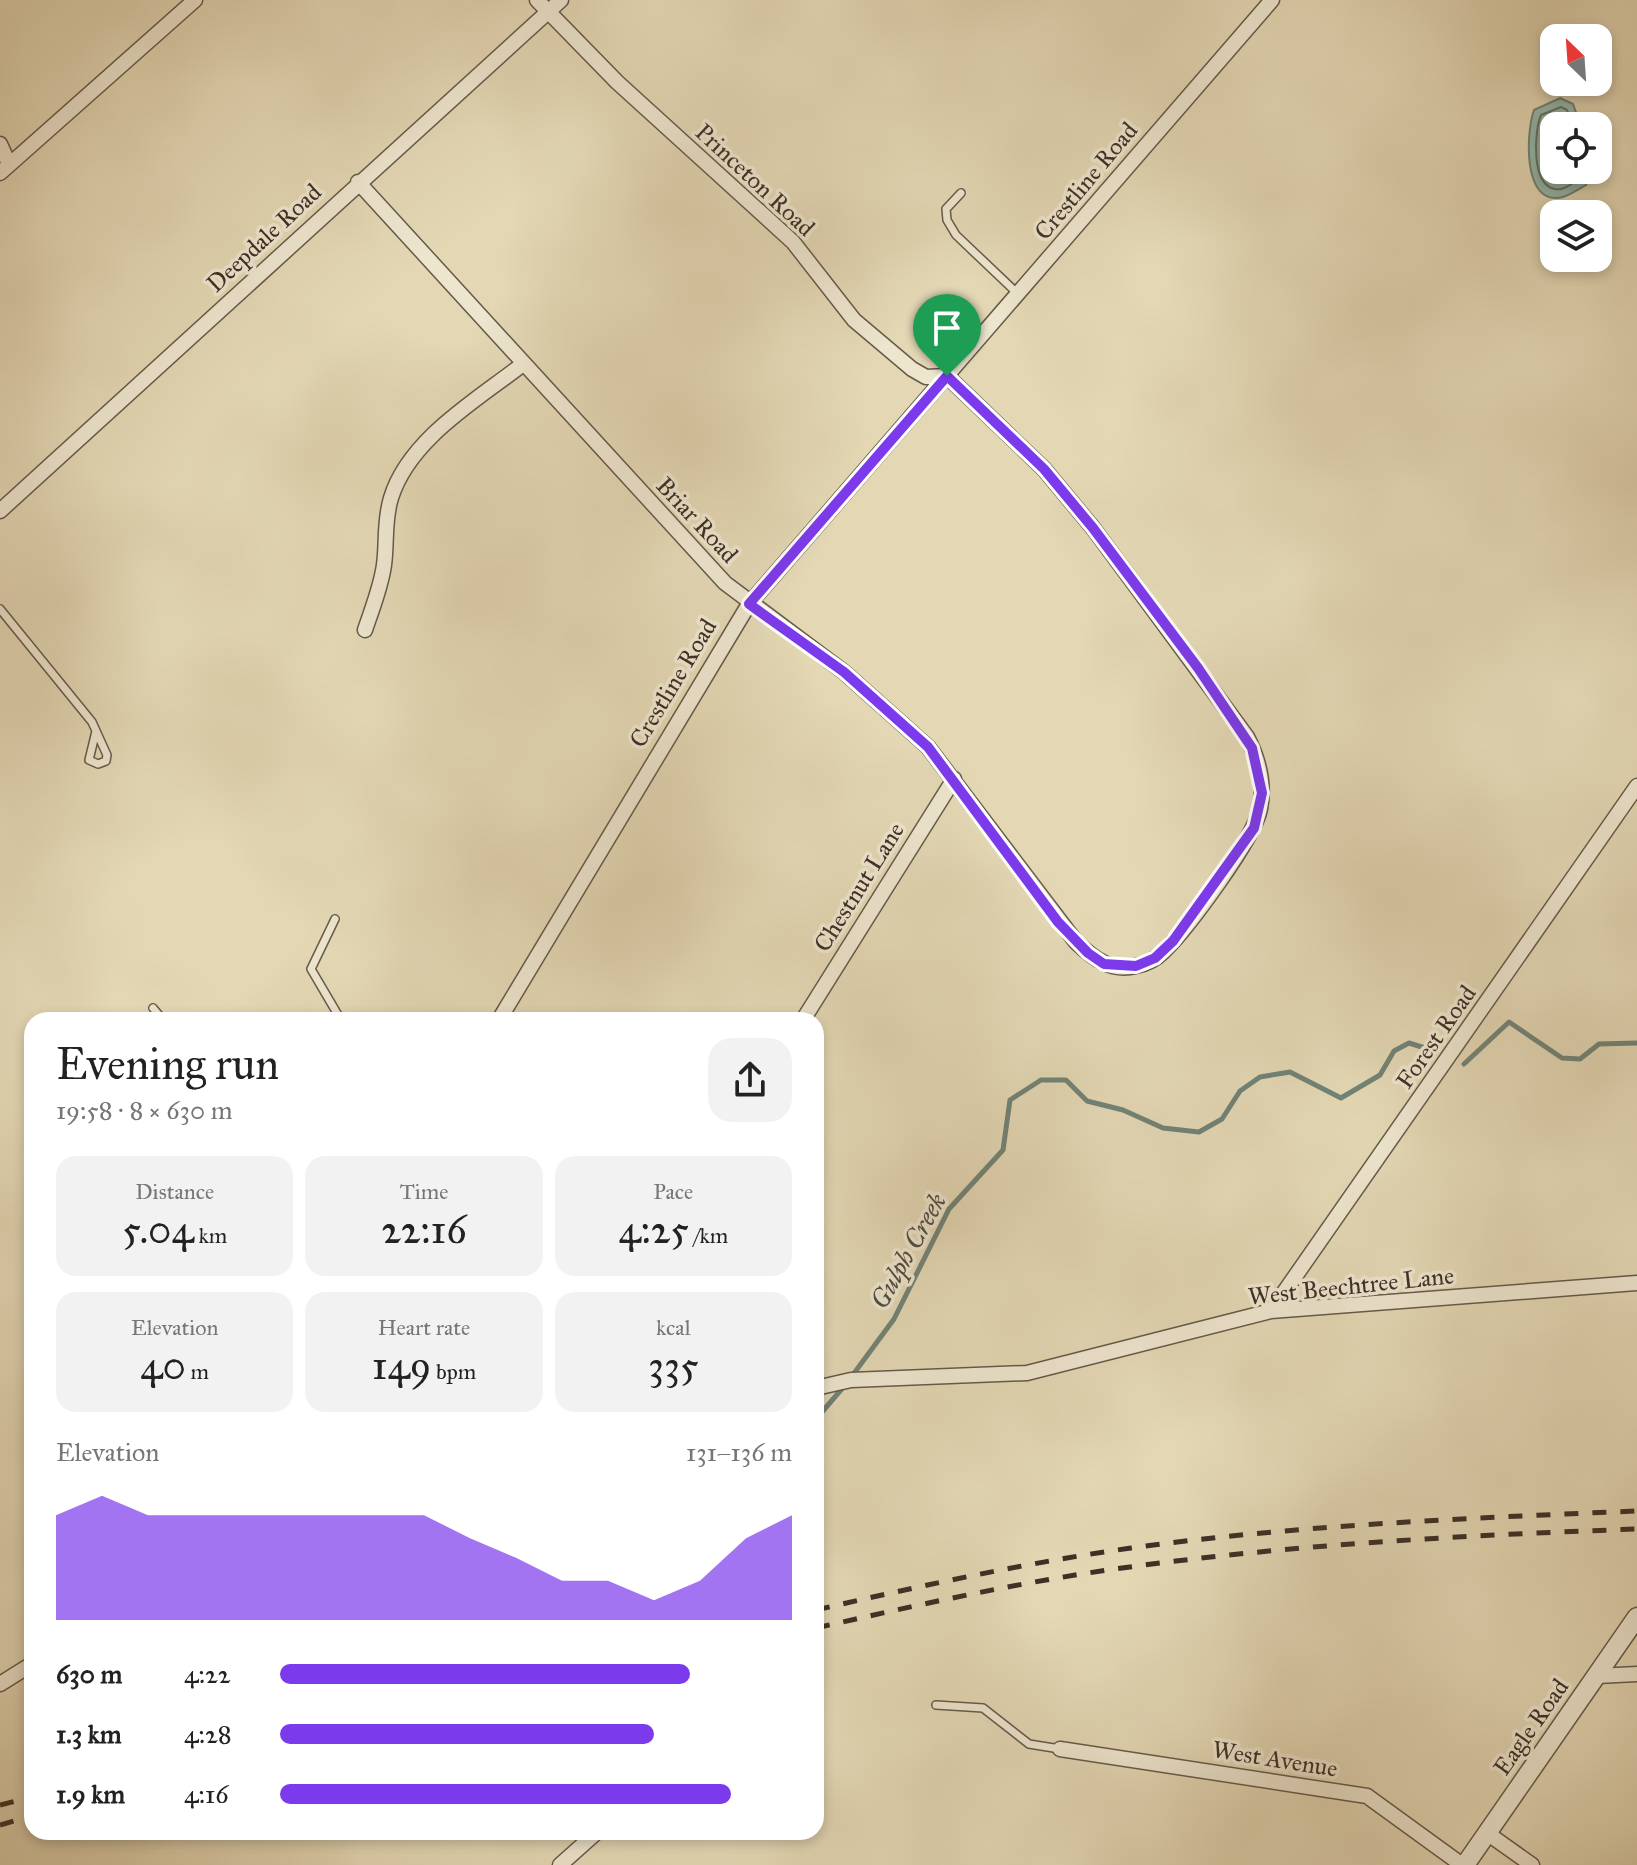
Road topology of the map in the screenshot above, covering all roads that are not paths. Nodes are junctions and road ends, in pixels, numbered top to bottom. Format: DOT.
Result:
graph roads {
  1 [pos="195,0"];
  2 [pos="537,0"];
  3 [pos="561,0"];
  4 [pos="1272,0"];
  5 [pos="548,11"];
  6 [pos="0,144"];
  7 [pos="4,168"];
  8 [pos="358,182"];
  9 [pos="961,193"];
  10 [pos="1018,294"];
  11 [pos="523,364"];
  12 [pos="947,376"];
  13 [pos="0,511"];
  14 [pos="749,604"];
  15 [pos="0,609"];
  16 [pos="365,630"];
  17 [pos="96,731"];
  18 [pos="954,779"];
  19 [pos="1637,786"];
  20 [pos="335,919"];
  21 [pos="153,1008"];
  22 [pos="156,1012"];
  23 [pos="336,1012"];
  24 [pos="504,1012"];
  25 [pos="808,1012"];
  26 [pos="1637,1283"];
  27 [pos="1271,1311"];
  28 [pos="824,1386"];
  29 [pos="1637,1617"];
  30 [pos="24,1669"];
  31 [pos="1637,1674"];
  32 [pos="1597,1676"];
  33 [pos="0,1684"];
  34 [pos="936,1705"];
  35 [pos="1060,1749"];
  36 [pos="1487,1833"];
  37 [pos="588,1840"];
  38 [pos="560,1865"];
  39 [pos="1464,1865"];
  40 [pos="1532,1865"];
  1 -- 7 [label="street"];
  2 -- 5 [label="street, Princeton Road"];
  3 -- 5 [label="street, Deepdale Road"];
  4 -- 10 [label="street, Crestline Road"];
  5 -- 8 [label="street, Deepdale Road"];
  5 -- 12 [label="street, Princeton Road"];
  6 -- 7 [label="street"];
  8 -- 11 [label="street, Briar Road"];
  8 -- 13 [label="street, Deepdale Road"];
  9 -- 10 [label="lane"];
  10 -- 12 [label="street, Crestline Road"];
  11 -- 14 [label="street, Briar Road"];
  11 -- 16 [label="street"];
  12 -- 14 [label="street, Crestline Road"];
  12 -- 18 [label="street, Briar Road"];
  14 -- 18 [label="street, Briar Road"];
  14 -- 24 [label="street, Crestline Road"];
  15 -- 17 [label="lane"];
  18 -- 25 [label="street, Chestnut Lane"];
  19 -- 27 [label="street, Forest Road"];
  20 -- 23 [label="lane"];
  21 -- 22 [label="lane"];
  26 -- 27 [label="street, West Beechtree Lane"];
  27 -- 28 [label="street, West Beechtree Lane"];
  29 -- 32 [label="street, Eagle Road"];
  30 -- 33 [label="street"];
  31 -- 32 [label="street"];
  32 -- 36 [label="street, Eagle Road"];
  34 -- 35 [label="lane"];
  35 -- 39 [label="street, West Avenue"];
  36 -- 39 [label="street, Eagle Road"];
  36 -- 40 [label="street"];
  37 -- 38 [label="street"];
}
